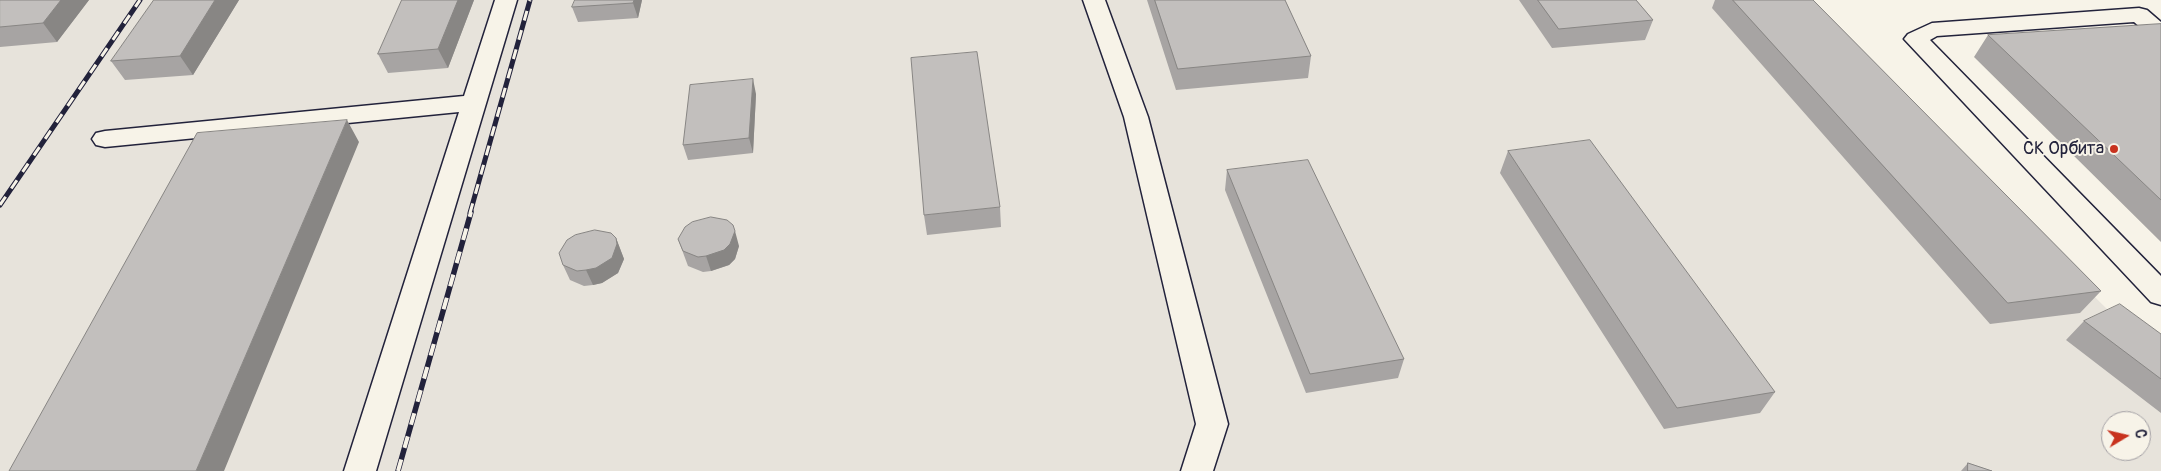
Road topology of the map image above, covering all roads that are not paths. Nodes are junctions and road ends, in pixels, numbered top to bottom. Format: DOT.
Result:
graph roads {
  1 [pos="506,0"];
  2 [pos="1094,0"];
  3 [pos="2150,14"];
  4 [pos="2161,33"];
  5 [pos="474,103"];
  6 [pos="105,139"];
  7 [pos="2161,294"];
  8 [pos="360,471"];
  9 [pos="1197,471"];
  1 -- 5 [label="lane"];
  2 -- 9 [label="lane"];
  3 -- 4 [label="lane"];
  3 -- 7 [label="lane"];
  5 -- 6 [label="lane"];
  5 -- 8 [label="lane"];
}
